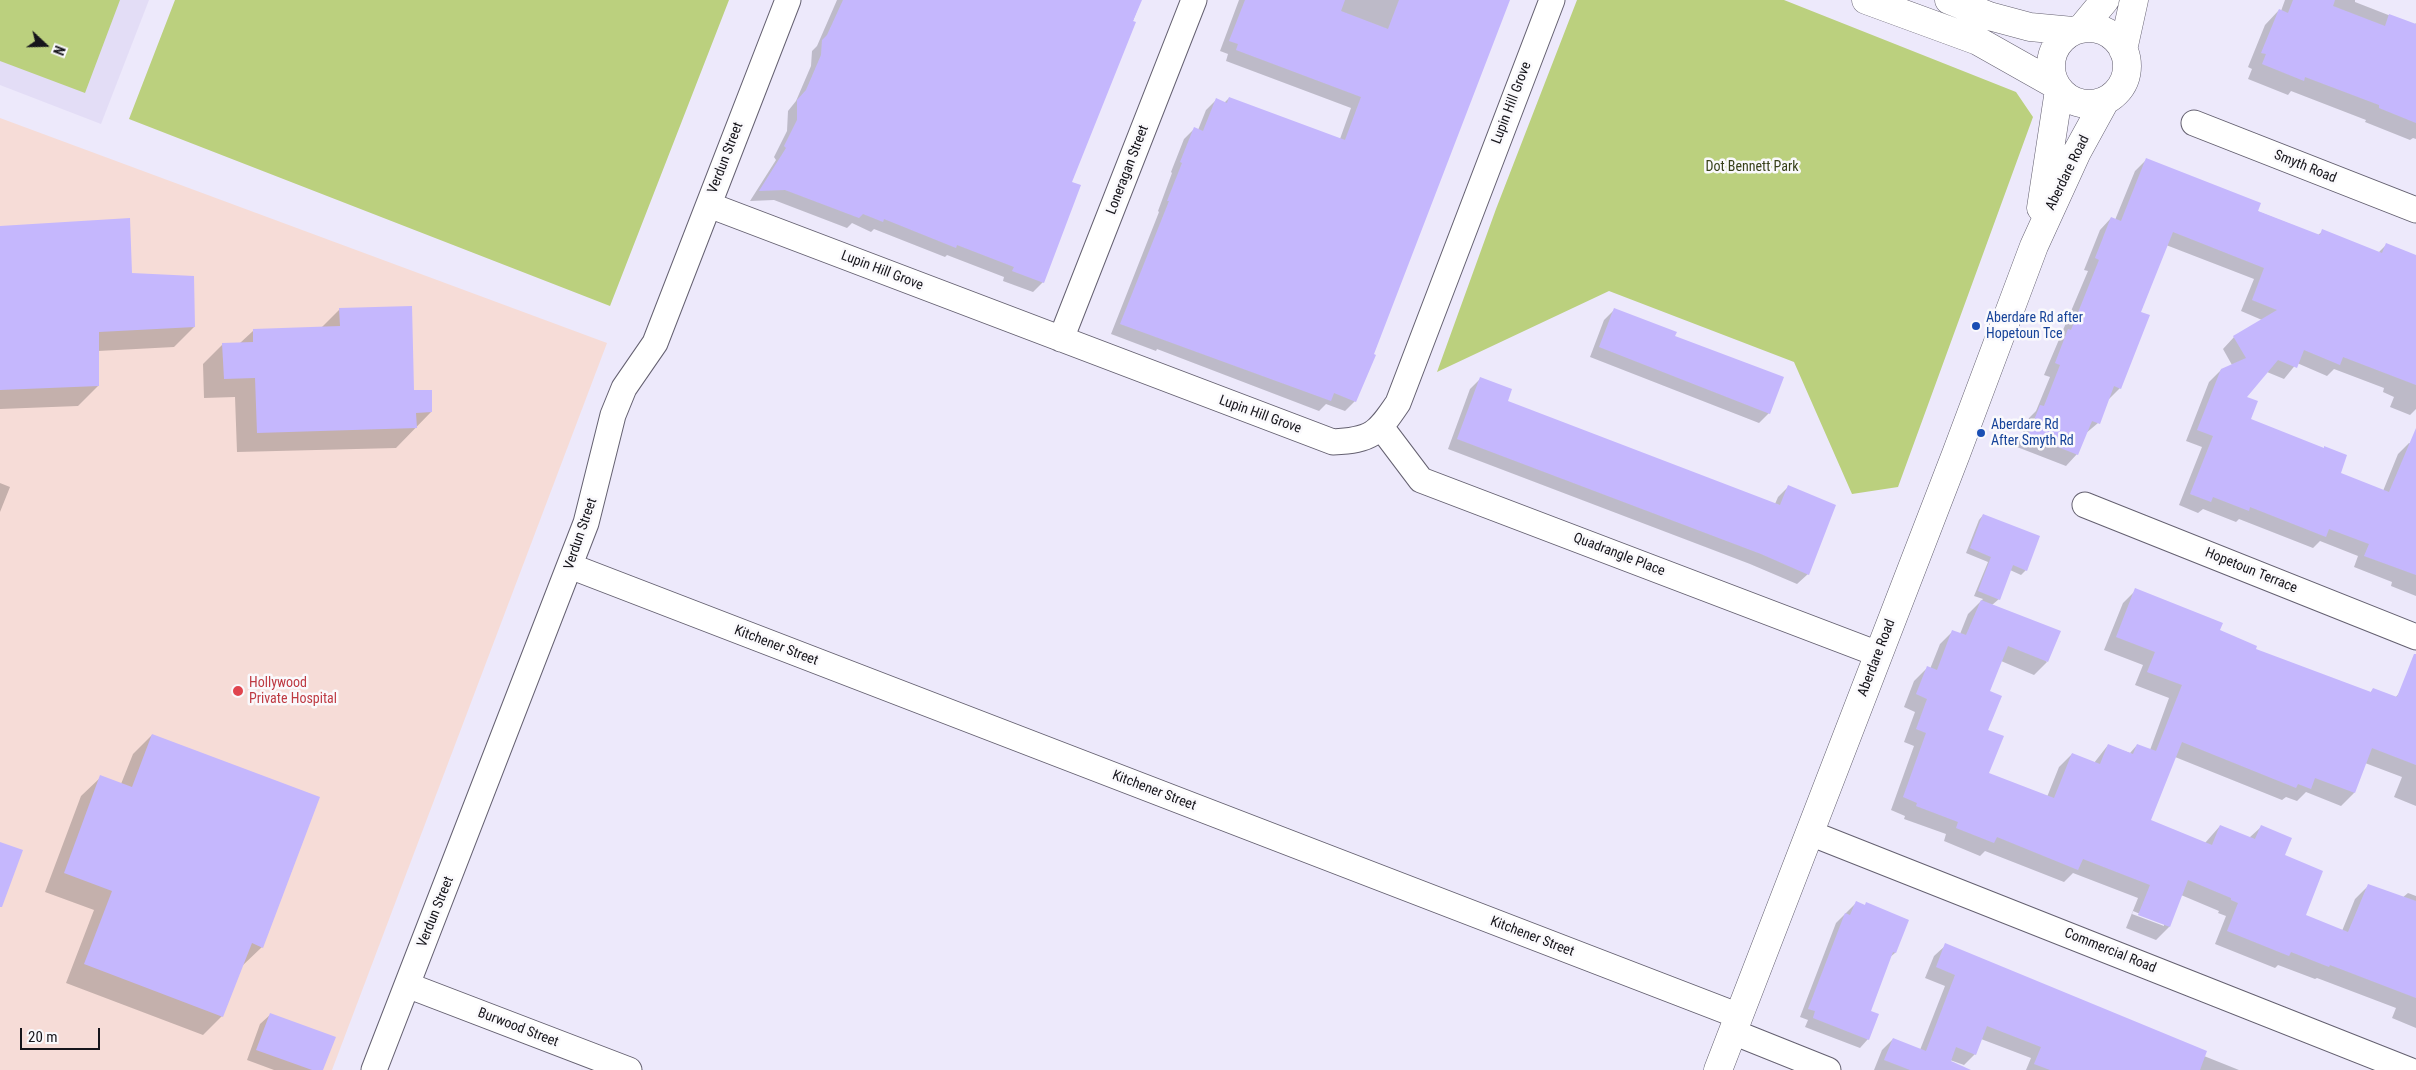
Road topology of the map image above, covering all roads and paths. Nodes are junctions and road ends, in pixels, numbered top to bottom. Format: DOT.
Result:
graph roads {
  1 [pos="788,0"];
  2 [pos="1194,0"];
  3 [pos="1552,0"];
  4 [pos="1866,0"];
  5 [pos="1949,0"];
  6 [pos="2106,0"];
  7 [pos="2134,0"];
  8 [pos="2077,30"];
  9 [pos="2124,50"];
  10 [pos="2058,87"];
  11 [pos="2105,101"];
  12 [pos="2194,122"];
  13 [pos="708,204"];
  14 [pos="2416,210"];
  15 [pos="2034,246"];
  16 [pos="1061,339"];
  17 [pos="1381,427"];
  18 [pos="2085,505"];
  19 [pos="570,566"];
  20 [pos="2416,636"];
  21 [pos="1878,654"];
  22 [pos="1810,833"];
  23 [pos="407,985"];
  24 [pos="1736,1024"];
  25 [pos="374,1070"];
  26 [pos="629,1070"];
  27 [pos="1718,1070"];
  28 [pos="1828,1070"];
  29 [pos="2409,1070"];
  1 -- 13 [label="street, Verdun Street"];
  2 -- 16 [label="street, Loneragan Street"];
  3 -- 17 [label="street, Lupin Hill Grove"];
  4 -- 10 [label="main road"];
  5 -- 8 [label="main road"];
  6 -- 8 [label="main road"];
  7 -- 9 [label="main road"];
  8 -- 9 [label="main road"];
  8 -- 10 [label="main road"];
  9 -- 11 [label="main road"];
  10 -- 11 [label="main road"];
  10 -- 15 [label="main road, Aberdare Road"];
  11 -- 15 [label="main road, Aberdare Road"];
  12 -- 14 [label="street, Smyth Road"];
  13 -- 16 [label="street, Lupin Hill Grove"];
  13 -- 19 [label="street, Verdun Street"];
  15 -- 21 [label="main road, Aberdare Road"];
  16 -- 17 [label="street, Lupin Hill Grove"];
  17 -- 21 [label="street, Quadrangle Place"];
  18 -- 20 [label="street, Hopetoun Terrace"];
  19 -- 23 [label="street, Verdun Street"];
  19 -- 24 [label="street, Kitchener Street"];
  21 -- 22 [label="main road, Aberdare Road"];
  22 -- 24 [label="main road, Aberdare Road"];
  22 -- 29 [label="street, Commercial Road"];
  23 -- 25 [label="street, Verdun Street"];
  23 -- 26 [label="street, Burwood Street"];
  24 -- 27 [label="main road, Aberdare Road"];
  24 -- 28 [label="street, Kitchener Street"];
}
